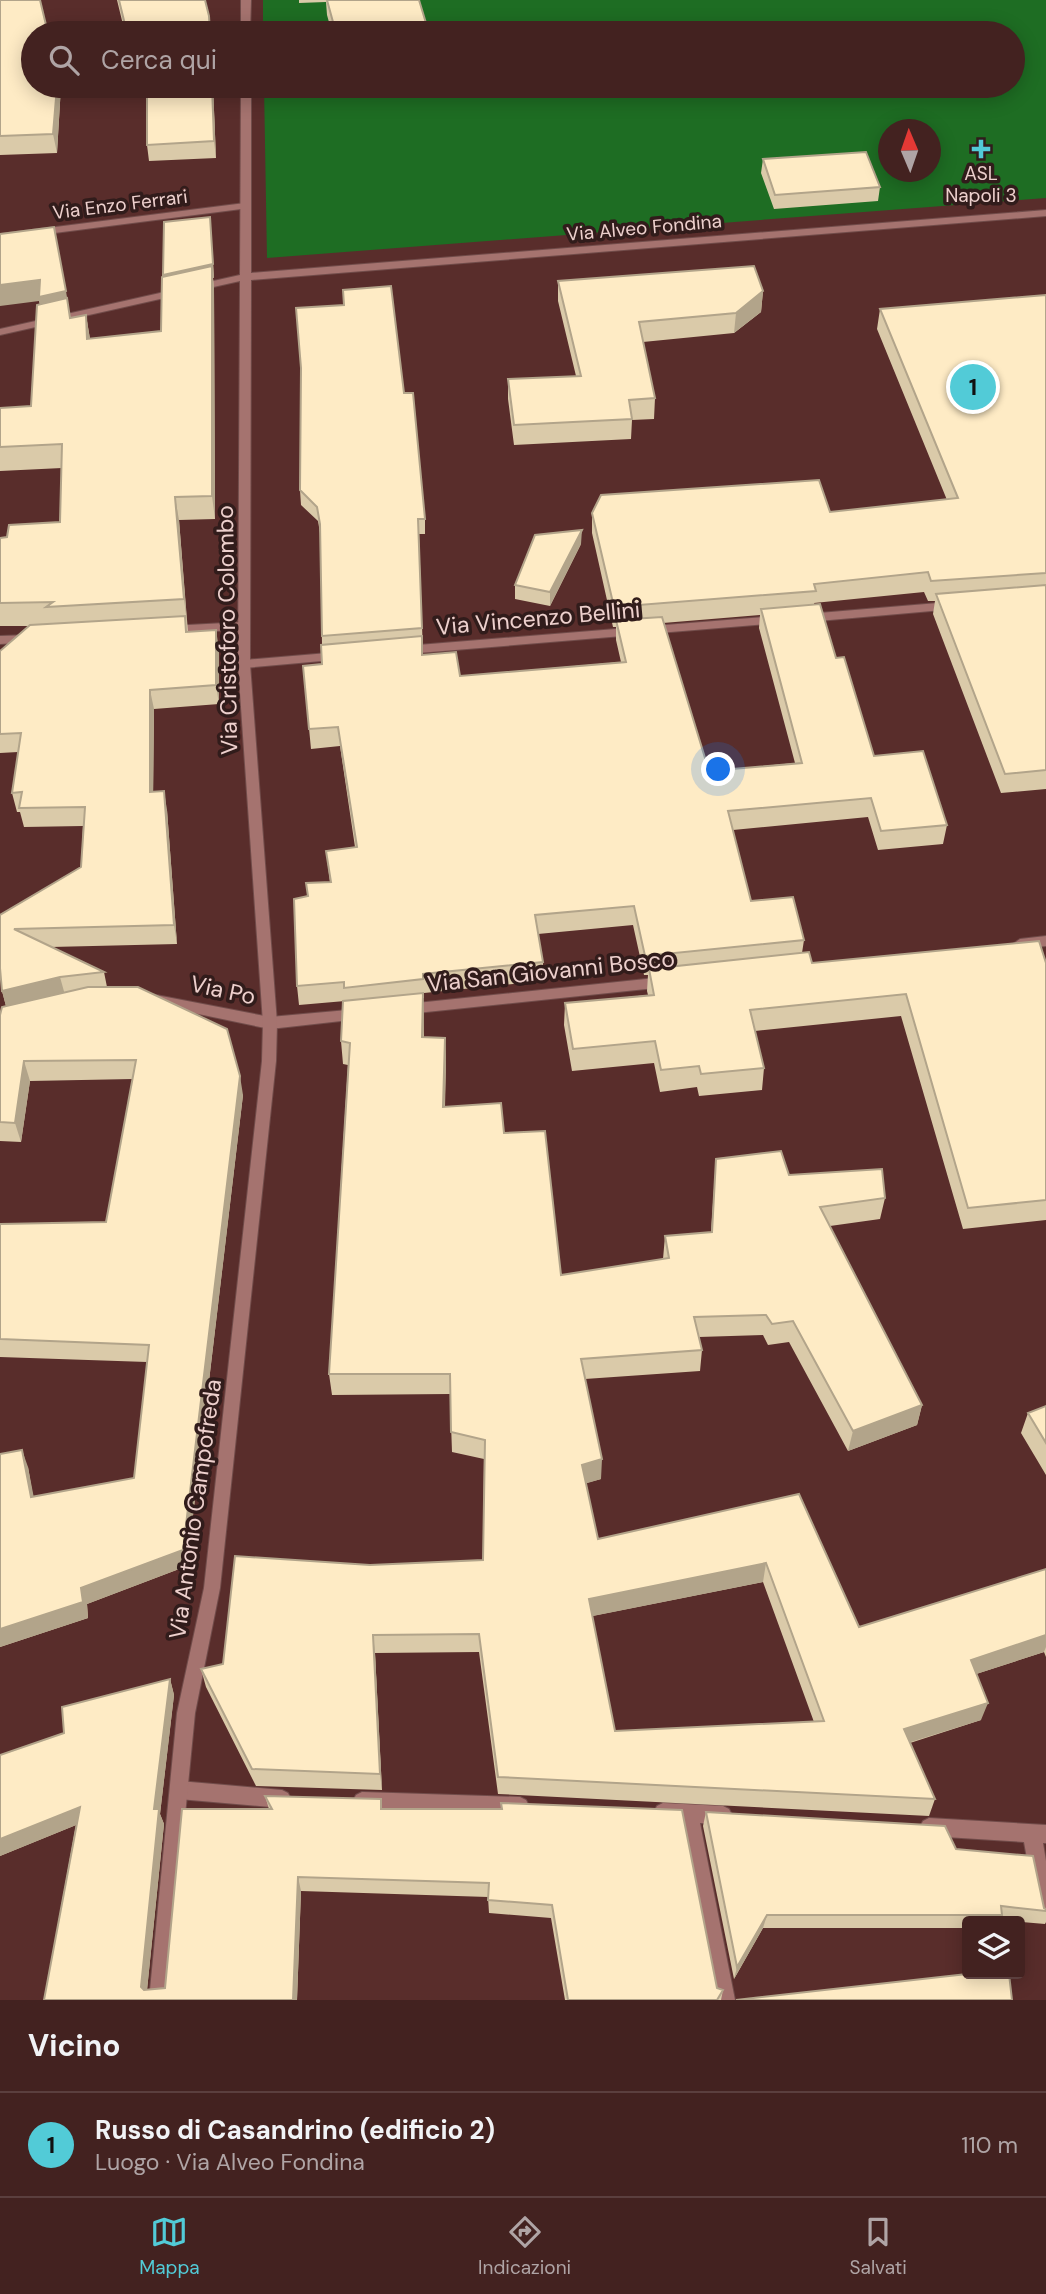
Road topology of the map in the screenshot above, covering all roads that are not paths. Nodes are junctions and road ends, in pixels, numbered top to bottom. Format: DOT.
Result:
graph roads {
  1 [pos="246,0"];
  2 [pos="246,21"];
  3 [pos="246,98"];
  4 [pos="245,206"];
  5 [pos="1046,213"];
  6 [pos="0,237"];
  7 [pos="245,276"];
  8 [pos="0,332"];
  9 [pos="962,605"];
  10 [pos="244,626"];
  11 [pos="160,631"];
  12 [pos="40,638"];
  13 [pos="0,640"];
  14 [pos="390,652"];
  15 [pos="349,655"];
  16 [pos="243,664"];
  17 [pos="1046,942"];
  18 [pos="1004,946"];
  19 [pos="686,979"];
  20 [pos="140,999"];
  21 [pos="270,1023"];
  22 [pos="178,1790"];
  23 [pos="302,1799"];
  24 [pos="342,1800"];
  25 [pos="536,1806"];
  26 [pos="648,1811"];
  27 [pos="689,1813"];
  28 [pos="745,1816"];
  29 [pos="911,1826"];
  30 [pos="1039,1833"];
  31 [pos="1046,1913"];
  32 [pos="158,2000"];
  33 [pos="726,2000"];
  1 -- 2 [label="street"];
  3 -- 4 [label="street, Via Cristoforo Colombo"];
  4 -- 6 [label="street, Via Enzo Ferrari"];
  4 -- 7 [label="street, Via Cristoforo Colombo"];
  5 -- 7 [label="street, Via Alveo Fondina"];
  7 -- 8 [label="street, Via Alveo Fondina"];
  7 -- 10 [label="street, Via Cristoforo Colombo"];
  9 -- 14 [label="street, Via Vincenzo Bellini"];
  10 -- 11 [label="street"];
  10 -- 16 [label="street, Via Cristoforo Colombo"];
  12 -- 13 [label="street"];
  15 -- 16 [label="street"];
  16 -- 21 [label="street, Via Cristoforo Colombo"];
  17 -- 18 [label="street"];
  19 -- 21 [label="street, Via San Giovanni Bosco"];
  20 -- 21 [label="street, Via Po"];
  21 -- 22 [label="street, Via Antonio Campofreda"];
  22 -- 23 [label="street"];
  22 -- 32 [label="street, Via Antonio Campofreda"];
  24 -- 25 [label="street"];
  26 -- 27 [label="street"];
  27 -- 28 [label="street"];
  27 -- 33 [label="street"];
  29 -- 30 [label="street"];
  30 -- 31 [label="street"];
}
